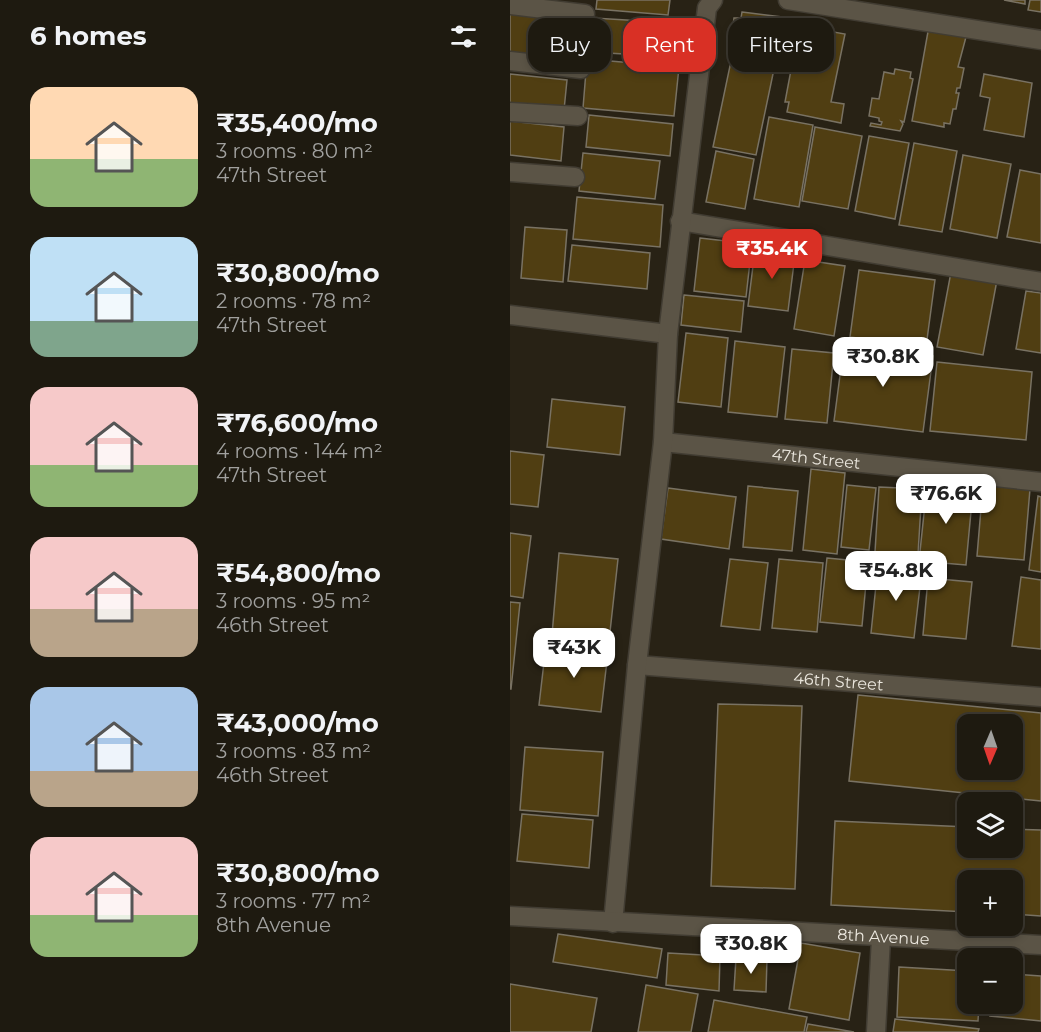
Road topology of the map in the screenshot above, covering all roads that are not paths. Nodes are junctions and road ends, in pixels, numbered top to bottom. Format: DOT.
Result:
graph roads {
  1 [pos="713,0"];
  2 [pos="789,0"];
  3 [pos="510,5"];
  4 [pos="585,14"];
  5 [pos="1041,40"];
  6 [pos="510,61"];
  7 [pos="528,63"];
  8 [pos="510,112"];
  9 [pos="578,116"];
  10 [pos="510,172"];
  11 [pos="575,177"];
  12 [pos="680,221"];
  13 [pos="1041,282"];
  14 [pos="510,315"];
  15 [pos="668,334"];
  16 [pos="663,442"];
  17 [pos="1041,483"];
  18 [pos="637,665"];
  19 [pos="1041,697"];
  20 [pos="510,916"];
  21 [pos="614,923"];
  22 [pos="881,938"];
  23 [pos="1041,945"];
  24 [pos="876,1032"];
  1 -- 12 [label="street"];
  2 -- 5 [label="street"];
  3 -- 4 [label="street"];
  6 -- 7 [label="street"];
  8 -- 9 [label="street"];
  10 -- 11 [label="street"];
  12 -- 13 [label="street"];
  12 -- 15 [label="street"];
  14 -- 15 [label="street"];
  15 -- 16 [label="street"];
  16 -- 17 [label="street, 47th Street"];
  16 -- 18 [label="street"];
  18 -- 19 [label="street, 46th Street"];
  18 -- 21 [label="street"];
  20 -- 21 [label="street, 8th Avenue"];
  21 -- 22 [label="street, 8th Avenue"];
  22 -- 23 [label="street, 8th Avenue"];
  22 -- 24 [label="street"];
}
